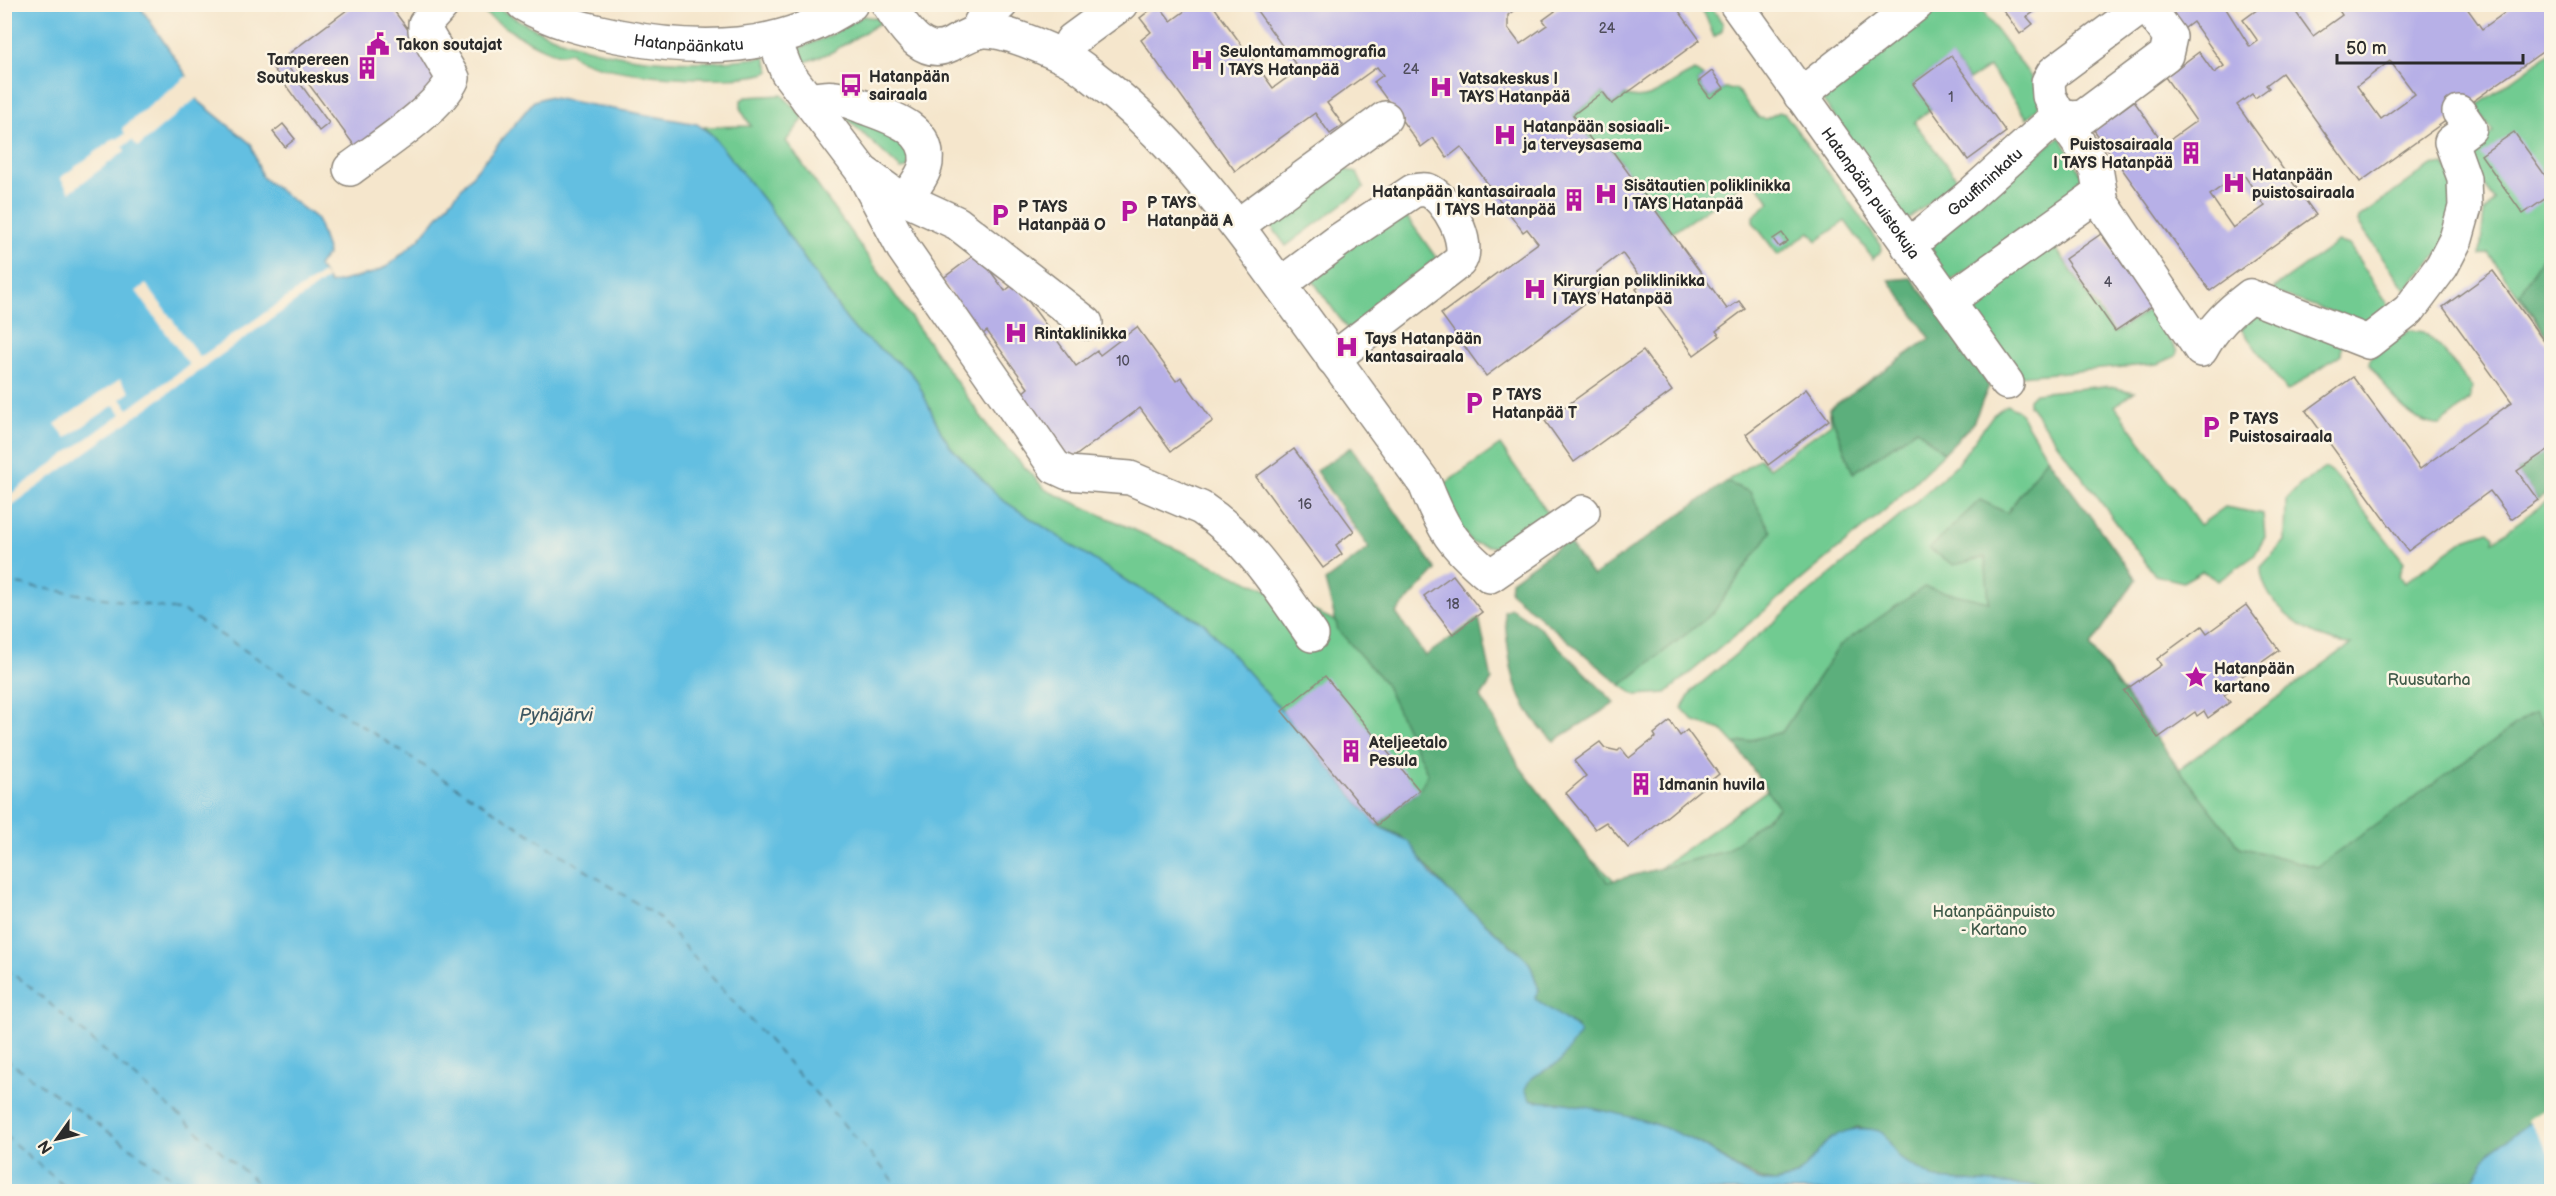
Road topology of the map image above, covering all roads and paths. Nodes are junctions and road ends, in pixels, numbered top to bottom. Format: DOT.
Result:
graph roads {
  1 [pos="443,4"];
  2 [pos="524,4"];
  3 [pos="851,4"];
  4 [pos="888,4"];
  5 [pos="1001,4"];
  6 [pos="1121,4"];
  7 [pos="1736,4"];
  8 [pos="1917,4"];
  9 [pos="975,33"];
  10 [pos="774,39"];
  11 [pos="1069,59"];
  12 [pos="1800,95"];
  13 [pos="808,100"];
  14 [pos="2459,112"];
  15 [pos="1385,118"];
  16 [pos="350,169"];
  17 [pos="862,171"];
  18 [pos="2100,193"];
  19 [pos="905,200"];
  20 [pos="1236,226"];
  21 [pos="1908,246"];
  22 [pos="1281,284"];
  23 [pos="1948,301"];
  24 [pos="1086,323"];
  25 [pos="1333,359"];
  26 [pos="2007,383"];
  27 [pos="1583,512"];
  28 [pos="1312,634"];
  1 -- 16 [label="street"];
  2 -- 10 [label="street, Hatanpäänkatu"];
  3 -- 10 [label="street, Hatanpäänkatu"];
  4 -- 9 [label="street"];
  5 -- 9 [label="street"];
  6 -- 11 [label="street"];
  7 -- 12 [label="street, Hatanpään puistokuja"];
  8 -- 12 [label="street"];
  9 -- 11 [label="street"];
  10 -- 13 [label="street"];
  11 -- 20 [label="street"];
  12 -- 21 [label="street, Hatanpään puistokuja"];
  13 -- 17 [label="street"];
  13 -- 19 [label="street"];
  14 -- 18 [label="street"];
  15 -- 20 [label="street"];
  17 -- 19 [label="street"];
  17 -- 28 [label="street"];
  18 -- 21 [label="street, Gauffininkatu"];
  18 -- 23 [label="street"];
  19 -- 24 [label="street"];
  20 -- 22 [label="street"];
  21 -- 23 [label="street, Hatanpään puistokuja"];
  22 -- 25 [label="street"];
  22 -- 25 [label="street"];
  23 -- 26 [label="street, Hatanpään puistokuja"];
  25 -- 27 [label="street"];
}
